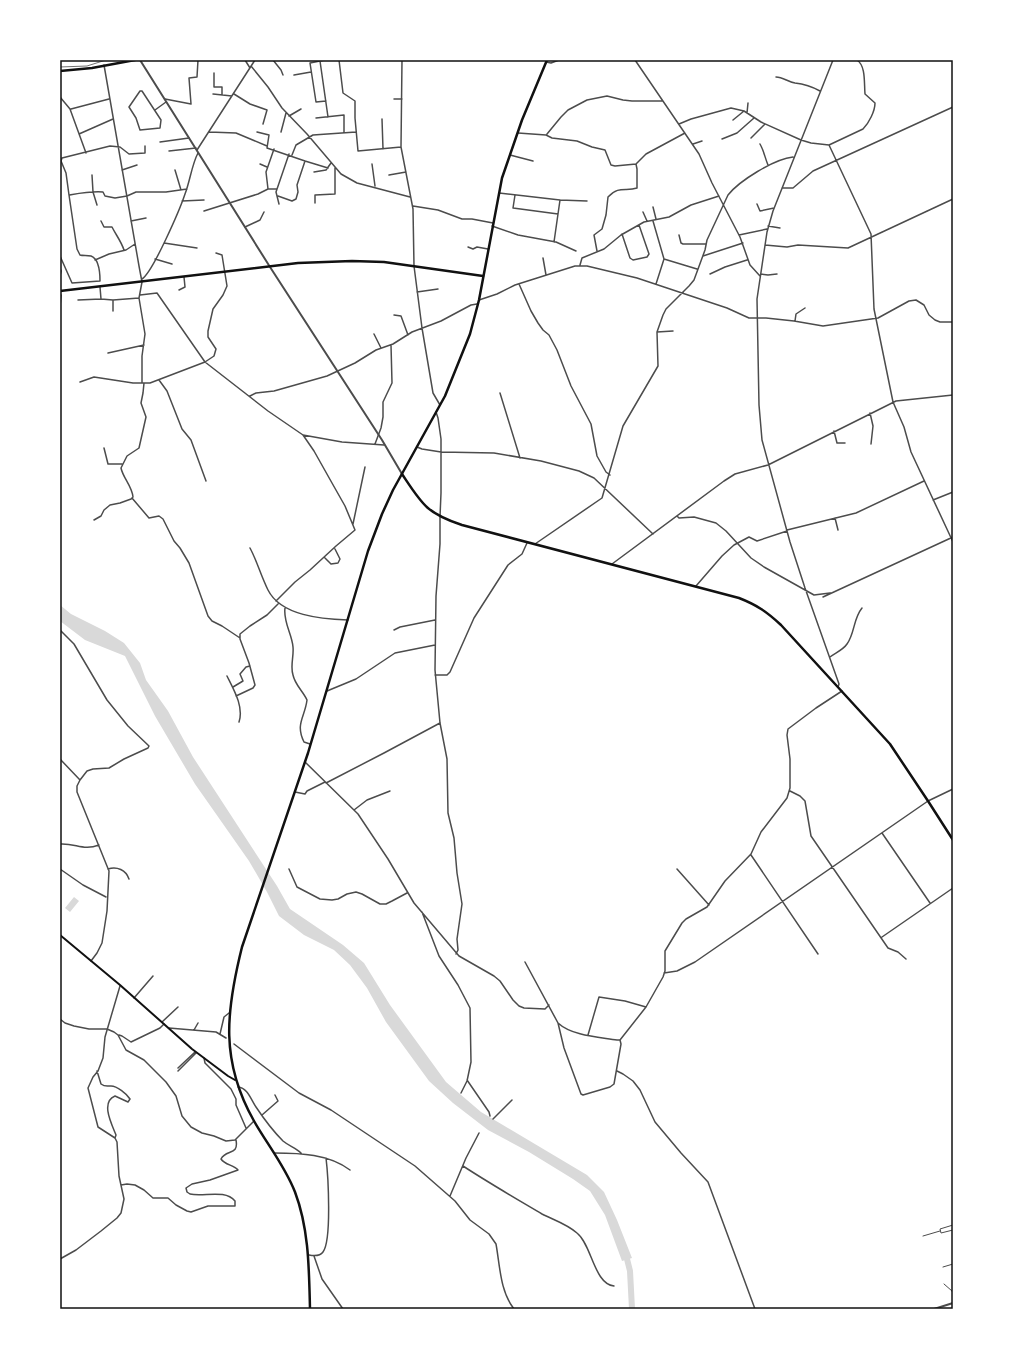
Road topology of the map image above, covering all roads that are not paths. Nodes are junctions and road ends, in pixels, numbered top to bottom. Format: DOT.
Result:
graph roads {
  1 [pos="135,60"];
  2 [pos="140,60"];
  3 [pos="198,60"];
  4 [pos="245,60"];
  5 [pos="255,60"];
  6 [pos="274,60"];
  7 [pos="325,60"];
  8 [pos="339,60"];
  9 [pos="402,60"];
  10 [pos="559,60"];
  11 [pos="635,60"];
  12 [pos="833,60"];
  13 [pos="857,60"];
  14 [pos="315,61"];
  15 [pos="320,61"];
  16 [pos="547,61"];
  17 [pos="104,66"];
  18 [pos="251,67"];
  19 [pos="60,71"];
  20 [pos="311,72"];
  21 [pos="214,73"];
  22 [pos="283,75"];
  23 [pos="294,75"];
  24 [pos="776,77"];
  25 [pos="820,91"];
  26 [pos="214,94"];
  27 [pos="222,95"];
  28 [pos="233,95"];
  29 [pos="60,97"];
  30 [pos="109,99"];
  31 [pos="394,99"];
  32 [pos="402,99"];
  33 [pos="662,100"];
  34 [pos="166,101"];
  35 [pos="326,101"];
  36 [pos="748,103"];
  37 [pos="953,107"];
  38 [pos="70,109"];
  39 [pos="301,109"];
  40 [pos="155,110"];
  41 [pos="744,111"];
  42 [pos="747,112"];
  43 [pos="286,113"];
  44 [pos="289,116"];
  45 [pos="328,117"];
  46 [pos="113,118"];
  47 [pos="316,118"];
  48 [pos="754,118"];
  49 [pos="382,119"];
  50 [pos="733,120"];
  51 [pos="263,124"];
  52 [pos="679,124"];
  53 [pos="765,124"];
  54 [pos="209,132"];
  55 [pos="257,132"];
  56 [pos="281,132"];
  57 [pos="356,132"];
  58 [pos="344,133"];
  59 [pos="516,133"];
  60 [pos="685,133"];
  61 [pos="79,134"];
  62 [pos="546,135"];
  63 [pos="309,137"];
  64 [pos="189,138"];
  65 [pos="751,138"];
  66 [pos="722,139"];
  67 [pos="801,140"];
  68 [pos="702,141"];
  69 [pos="160,142"];
  70 [pos="693,144"];
  71 [pos="760,144"];
  72 [pos="829,145"];
  73 [pos="118,146"];
  74 [pos="145,146"];
  75 [pos="268,146"];
  76 [pos="401,147"];
  77 [pos="383,149"];
  78 [pos="197,150"];
  79 [pos="274,150"];
  80 [pos="169,151"];
  81 [pos="86,153"];
  82 [pos="289,154"];
  83 [pos="292,155"];
  84 [pos="509,155"];
  85 [pos="794,157"];
  86 [pos="836,160"];
  87 [pos="305,161"];
  88 [pos="534,161"];
  89 [pos="330,163"];
  90 [pos="260,164"];
  91 [pos="372,164"];
  92 [pos="636,164"];
  93 [pos="137,165"];
  94 [pos="768,165"];
  95 [pos="267,167"];
  96 [pos="328,168"];
  97 [pos="335,168"];
  98 [pos="122,170"];
  99 [pos="175,170"];
  100 [pos="314,172"];
  101 [pos="406,172"];
  102 [pos="92,175"];
  103 [pos="389,175"];
  104 [pos="375,187"];
  105 [pos="782,188"];
  106 [pos="187,189"];
  107 [pos="268,189"];
  108 [pos="277,189"];
  109 [pos="181,190"];
  110 [pos="93,192"];
  111 [pos="499,193"];
  112 [pos="69,195"];
  113 [pos="515,195"];
  114 [pos="127,196"];
  115 [pos="278,196"];
  116 [pos="719,196"];
  117 [pos="410,197"];
  118 [pos="953,199"];
  119 [pos="204,200"];
  120 [pos="560,200"];
  121 [pos="182,201"];
  122 [pos="586,201"];
  123 [pos="230,203"];
  124 [pos="315,203"];
  125 [pos="723,203"];
  126 [pos="279,204"];
  127 [pos="758,204"];
  128 [pos="97,205"];
  129 [pos="412,206"];
  130 [pos="653,207"];
  131 [pos="774,208"];
  132 [pos="204,211"];
  133 [pos="264,212"];
  134 [pos="643,212"];
  135 [pos="558,214"];
  136 [pos="146,218"];
  137 [pos="656,220"];
  138 [pos="101,221"];
  139 [pos="131,221"];
  140 [pos="653,221"];
  141 [pos="648,222"];
  142 [pos="493,224"];
  143 [pos="639,225"];
  144 [pos="245,227"];
  145 [pos="768,227"];
  146 [pos="780,228"];
  147 [pos="622,234"];
  148 [pos="740,235"];
  149 [pos="679,236"];
  150 [pos="871,237"];
  151 [pos="554,242"];
  152 [pos="164,243"];
  153 [pos="743,243"];
  154 [pos="135,244"];
  155 [pos="706,244"];
  156 [pos="765,245"];
  157 [pos="468,247"];
  158 [pos="197,248"];
  159 [pos="488,249"];
  160 [pos="125,250"];
  161 [pos="576,251"];
  162 [pos="597,251"];
  163 [pos="216,253"];
  164 [pos="60,256"];
  165 [pos="703,256"];
  166 [pos="543,258"];
  167 [pos="155,259"];
  168 [pos="664,259"];
  169 [pos="95,260"];
  170 [pos="748,260"];
  171 [pos="172,264"];
  172 [pos="414,266"];
  173 [pos="580,266"];
  174 [pos="270,267"];
  175 [pos="60,268"];
  176 [pos="698,270"];
  177 [pos="225,272"];
  178 [pos="710,274"];
  179 [pos="777,274"];
  180 [pos="546,275"];
  181 [pos="760,275"];
  182 [pos="60,276"];
  183 [pos="483,276"];
  184 [pos="184,277"];
  185 [pos="142,280"];
  186 [pos="519,284"];
  187 [pos="656,285"];
  188 [pos="100,287"];
  189 [pos="438,288"];
  190 [pos="179,290"];
  191 [pos="60,291"];
  192 [pos="417,292"];
  193 [pos="683,293"];
  194 [pos="61,295"];
  195 [pos="140,295"];
  196 [pos="139,298"];
  197 [pos="101,299"];
  198 [pos="78,300"];
  199 [pos="113,300"];
  200 [pos="479,300"];
  201 [pos="478,304"];
  202 [pos="60,306"];
  203 [pos="805,308"];
  204 [pos="113,311"];
  205 [pos="394,315"];
  206 [pos="757,318"];
  207 [pos="876,318"];
  208 [pos="795,321"];
  209 [pos="953,322"];
  210 [pos="422,328"];
  211 [pos="673,331"];
  212 [pos="657,332"];
  213 [pos="374,334"];
  214 [pos="408,335"];
  215 [pos="144,345"];
  216 [pos="391,345"];
  217 [pos="381,348"];
  218 [pos="108,353"];
  219 [pos="205,362"];
  220 [pos="337,372"];
  221 [pos="159,380"];
  222 [pos="80,382"];
  223 [pos="142,383"];
  224 [pos="500,393"];
  225 [pos="953,395"];
  226 [pos="250,396"];
  227 [pos="894,402"];
  228 [pos="440,405"];
  229 [pos="436,412"];
  230 [pos="870,413"];
  231 [pos="834,431"];
  232 [pos="378,435"];
  233 [pos="303,436"];
  234 [pos="845,443"];
  235 [pos="375,444"];
  236 [pos="872,444"];
  237 [pos="385,445"];
  238 [pos="417,447"];
  239 [pos="104,448"];
  240 [pos="441,452"];
  241 [pos="520,458"];
  242 [pos="122,464"];
  243 [pos="768,465"];
  244 [pos="365,467"];
  245 [pos="402,474"];
  246 [pos="610,475"];
  247 [pos="206,481"];
  248 [pos="924,481"];
  249 [pos="606,488"];
  250 [pos="953,492"];
  251 [pos="132,498"];
  252 [pos="933,500"];
  253 [pos="677,516"];
  254 [pos="440,517"];
  255 [pos="835,518"];
  256 [pos="94,520"];
  257 [pos="353,524"];
  258 [pos="787,530"];
  259 [pos="838,530"];
  260 [pos="653,534"];
  261 [pos="952,538"];
  262 [pos="527,542"];
  263 [pos="953,542"];
  264 [pos="737,543"];
  265 [pos="535,544"];
  266 [pos="250,548"];
  267 [pos="335,548"];
  268 [pos="325,558"];
  269 [pos="612,564"];
  270 [pos="696,586"];
  271 [pos="806,592"];
  272 [pos="830,593"];
  273 [pos="823,597"];
  274 [pos="276,601"];
  275 [pos="278,604"];
  276 [pos="286,608"];
  277 [pos="862,608"];
  278 [pos="348,620"];
  279 [pos="435,620"];
  280 [pos="60,630"];
  281 [pos="394,630"];
  282 [pos="240,638"];
  283 [pos="435,645"];
  284 [pos="830,657"];
  285 [pos="250,666"];
  286 [pos="435,675"];
  287 [pos="227,676"];
  288 [pos="233,686"];
  289 [pos="838,687"];
  290 [pos="327,691"];
  291 [pos="842,691"];
  292 [pos="236,696"];
  293 [pos="239,722"];
  294 [pos="440,722"];
  295 [pos="311,745"];
  296 [pos="60,759"];
  297 [pos="305,762"];
  298 [pos="80,780"];
  299 [pos="325,782"];
  300 [pos="953,789"];
  301 [pos="390,791"];
  302 [pos="790,791"];
  303 [pos="295,792"];
  304 [pos="928,801"];
  305 [pos="354,810"];
  306 [pos="882,833"];
  307 [pos="953,840"];
  308 [pos="60,844"];
  309 [pos="99,845"];
  310 [pos="751,854"];
  311 [pos="832,867"];
  312 [pos="108,868"];
  313 [pos="60,869"];
  314 [pos="289,869"];
  315 [pos="677,869"];
  316 [pos="129,879"];
  317 [pos="953,888"];
  318 [pos="407,893"];
  319 [pos="106,898"];
  320 [pos="783,901"];
  321 [pos="930,903"];
  322 [pos="709,905"];
  323 [pos="422,912"];
  324 [pos="60,935"];
  325 [pos="882,937"];
  326 [pos="456,954"];
  327 [pos="818,954"];
  328 [pos="906,959"];
  329 [pos="91,961"];
  330 [pos="526,962"];
  331 [pos="664,973"];
  332 [pos="153,976"];
  333 [pos="120,985"];
  334 [pos="134,998"];
  335 [pos="549,1004"];
  336 [pos="178,1007"];
  337 [pos="646,1007"];
  338 [pos="230,1012"];
  339 [pos="60,1019"];
  340 [pos="163,1023"];
  341 [pos="198,1023"];
  342 [pos="558,1023"];
  343 [pos="168,1028"];
  344 [pos="107,1029"];
  345 [pos="194,1030"];
  346 [pos="220,1034"];
  347 [pos="118,1035"];
  348 [pos="588,1035"];
  349 [pos="226,1038"];
  350 [pos="620,1040"];
  351 [pos="234,1044"];
  352 [pos="196,1052"];
  353 [pos="204,1058"];
  354 [pos="178,1070"];
  355 [pos="97,1071"];
  356 [pos="617,1071"];
  357 [pos="235,1080"];
  358 [pos="467,1080"];
  359 [pos="238,1087"];
  360 [pos="461,1093"];
  361 [pos="275,1095"];
  362 [pos="512,1100"];
  363 [pos="262,1116"];
  364 [pos="490,1116"];
  365 [pos="493,1118"];
  366 [pos="254,1121"];
  367 [pos="246,1128"];
  368 [pos="479,1133"];
  369 [pos="115,1138"];
  370 [pos="236,1140"];
  371 [pos="274,1153"];
  372 [pos="301,1153"];
  373 [pos="326,1158"];
  374 [pos="463,1166"];
  375 [pos="350,1170"];
  376 [pos="121,1185"];
  377 [pos="450,1196"];
  378 [pos="953,1225"];
  379 [pos="940,1230"];
  380 [pos="953,1230"];
  381 [pos="923,1236"];
  382 [pos="308,1255"];
  383 [pos="314,1256"];
  384 [pos="60,1258"];
  385 [pos="953,1264"];
  386 [pos="943,1267"];
  387 [pos="944,1284"];
  388 [pos="614,1286"];
  389 [pos="953,1294"];
  390 [pos="953,1304"];
  391 [pos="310,1309"];
  392 [pos="343,1309"];
  393 [pos="514,1309"];
  394 [pos="755,1309"];
  395 [pos="934,1309"];
  1 -- 17 [label="main road"];
  2 -- 34 [label="street"];
  3 -- 34 [label="street"];
  4 -- 18 [label="street"];
  5 -- 18 [label="street"];
  6 -- 22 [label="street"];
  7 -- 15 [label="street"];
  8 -- 57 [label="street"];
  9 -- 32 [label="street"];
  10 -- 16 [label="street"];
  11 -- 33 [label="street"];
  12 -- 25 [label="street"];
  13 -- 72 [label="street"];
  14 -- 15 [label="street"];
  14 -- 20 [label="street"];
  15 -- 35 [label="street"];
  16 -- 59 [label="main road"];
  17 -- 19 [label="main road"];
  17 -- 30 [label="street"];
  18 -- 28 [label="street"];
  18 -- 43 [label="street"];
  20 -- 23 [label="street"];
  20 -- 35 [label="street"];
  21 -- 27 [label="street"];
  24 -- 25 [label="street"];
  25 -- 67 [label="street"];
  26 -- 27 [label="street"];
  27 -- 28 [label="street"];
  28 -- 51 [label="street"];
  28 -- 54 [label="street"];
  29 -- 38 [label="street"];
  30 -- 38 [label="street"];
  30 -- 46 [label="street"];
  31 -- 32 [label="street"];
  32 -- 76 [label="street"];
  33 -- 52 [label="street"];
  33 -- 62 [label="street"];
  34 -- 40 [label="street"];
  34 -- 64 [label="street"];
  35 -- 45 [label="street"];
  36 -- 42 [label="street"];
  37 -- 86 [label="street"];
  38 -- 61 [label="street"];
  39 -- 44 [label="street"];
  40 -- 40 [label="street"];
  41 -- 42 [label="street"];
  41 -- 50 [label="street"];
  41 -- 52 [label="street"];
  42 -- 48 [label="street"];
  43 -- 44 [label="street"];
  43 -- 56 [label="street"];
  44 -- 63 [label="street"];
  45 -- 47 [label="street"];
  45 -- 58 [label="street"];
  46 -- 61 [label="street"];
  46 -- 73 [label="street"];
  48 -- 53 [label="street"];
  48 -- 66 [label="street"];
  49 -- 77 [label="street"];
  52 -- 60 [label="street"];
  53 -- 65 [label="street"];
  53 -- 67 [label="street"];
  54 -- 75 [label="street"];
  54 -- 78 [label="street"];
  55 -- 75 [label="street"];
  57 -- 58 [label="street"];
  57 -- 77 [label="street"];
  58 -- 63 [label="street"];
  59 -- 62 [label="street"];
  59 -- 84 [label="main road"];
  60 -- 70 [label="street"];
  60 -- 92 [label="street"];
  61 -- 81 [label="street"];
  62 -- 92 [label="street"];
  63 -- 83 [label="street"];
  63 -- 89 [label="street"];
  64 -- 69 [label="street"];
  64 -- 78 [label="street"];
  67 -- 72 [label="street"];
  67 -- 85 [label="street"];
  68 -- 70 [label="street"];
  70 -- 116 [label="street"];
  71 -- 94 [label="street"];
  72 -- 86 [label="street"];
  73 -- 74 [label="street"];
  73 -- 81 [label="street"];
  73 -- 98 [label="street"];
  75 -- 79 [label="street"];
  76 -- 77 [label="street"];
  76 -- 101 [label="street"];
  78 -- 80 [label="street"];
  78 -- 106 [label="street"];
  78 -- 123 [label="street"];
  79 -- 82 [label="street"];
  79 -- 95 [label="street"];
  81 -- 112 [label="street"];
  82 -- 83 [label="street"];
  82 -- 108 [label="street"];
  83 -- 87 [label="street"];
  84 -- 88 [label="street"];
  84 -- 111 [label="main road"];
  85 -- 94 [label="street"];
  85 -- 105 [label="street"];
  86 -- 105 [label="street"];
  86 -- 150 [label="street"];
  87 -- 96 [label="street"];
  87 -- 115 [label="street"];
  89 -- 96 [label="street"];
  89 -- 97 [label="street"];
  90 -- 95 [label="street"];
  91 -- 104 [label="street"];
  92 -- 162 [label="street"];
  93 -- 98 [label="street"];
  94 -- 125 [label="street"];
  95 -- 107 [label="street"];
  96 -- 100 [label="street"];
  97 -- 104 [label="street"];
  97 -- 124 [label="street"];
  98 -- 114 [label="street"];
  99 -- 109 [label="street"];
  101 -- 103 [label="street"];
  101 -- 117 [label="street"];
  102 -- 110 [label="street"];
  104 -- 117 [label="street"];
  105 -- 131 [label="street"];
  106 -- 109 [label="street"];
  106 -- 121 [label="street"];
  107 -- 108 [label="street"];
  107 -- 123 [label="street"];
  108 -- 115 [label="street"];
  109 -- 114 [label="street"];
  110 -- 112 [label="street"];
  110 -- 114 [label="street"];
  110 -- 128 [label="street"];
  111 -- 113 [label="street"];
  111 -- 142 [label="main road"];
  112 -- 169 [label="street"];
  113 -- 120 [label="street"];
  113 -- 135 [label="street"];
  114 -- 139 [label="street"];
  115 -- 126 [label="street"];
  116 -- 125 [label="street"];
  116 -- 137 [label="street"];
  117 -- 129 [label="street"];
  118 -- 150 [label="street"];
  119 -- 121 [label="street"];
  120 -- 122 [label="street"];
  120 -- 135 [label="street"];
  121 -- 152 [label="street"];
  123 -- 132 [label="street"];
  123 -- 144 [label="street"];
  125 -- 148 [label="street"];
  125 -- 155 [label="street"];
  127 -- 131 [label="street"];
  129 -- 142 [label="street"];
  129 -- 172 [label="street"];
  130 -- 137 [label="street"];
  131 -- 145 [label="street"];
  133 -- 144 [label="street"];
  134 -- 141 [label="street"];
  135 -- 151 [label="street"];
  136 -- 139 [label="street"];
  137 -- 140 [label="street"];
  138 -- 160 [label="street"];
  139 -- 154 [label="street"];
  140 -- 141 [label="street"];
  140 -- 168 [label="street"];
  141 -- 143 [label="street"];
  142 -- 151 [label="street"];
  142 -- 159 [label="main road"];
  143 -- 147 [label="street"];
  143 -- 147 [label="street"];
  144 -- 174 [label="street"];
  145 -- 146 [label="street"];
  145 -- 148 [label="street"];
  145 -- 156 [label="street"];
  147 -- 162 [label="street"];
  148 -- 153 [label="street"];
  149 -- 155 [label="street"];
  150 -- 156 [label="street"];
  150 -- 207 [label="street"];
  151 -- 161 [label="street"];
  152 -- 158 [label="street"];
  152 -- 167 [label="street"];
  153 -- 165 [label="street"];
  153 -- 170 [label="street"];
  154 -- 160 [label="street"];
  154 -- 185 [label="street"];
  155 -- 165 [label="street"];
  156 -- 181 [label="street"];
  157 -- 159 [label="street"];
  159 -- 183 [label="main road"];
  160 -- 169 [label="street"];
  162 -- 173 [label="street"];
  163 -- 177 [label="street"];
  164 -- 169 [label="street"];
  165 -- 176 [label="street"];
  166 -- 180 [label="street"];
  167 -- 171 [label="street"];
  167 -- 185 [label="street"];
  168 -- 176 [label="street"];
  168 -- 187 [label="street"];
  170 -- 178 [label="street"];
  170 -- 181 [label="street"];
  172 -- 174 [label="main road"];
  172 -- 183 [label="main road"];
  172 -- 192 [label="street"];
  173 -- 180 [label="street"];
  173 -- 187 [label="street"];
  174 -- 177 [label="main road"];
  174 -- 220 [label="street"];
  175 -- 182 [label="street"];
  176 -- 193 [label="street"];
  177 -- 184 [label="main road"];
  177 -- 219 [label="street"];
  179 -- 181 [label="street"];
  180 -- 186 [label="street"];
  181 -- 206 [label="street"];
  183 -- 200 [label="main road"];
  184 -- 185 [label="main road"];
  184 -- 190 [label="street"];
  185 -- 188 [label="main road"];
  185 -- 195 [label="street"];
  186 -- 200 [label="street"];
  186 -- 246 [label="street"];
  187 -- 193 [label="street"];
  188 -- 191 [label="main road"];
  188 -- 197 [label="street"];
  189 -- 192 [label="street"];
  192 -- 210 [label="street"];
  193 -- 206 [label="street"];
  193 -- 212 [label="street"];
  194 -- 202 [label="street"];
  195 -- 196 [label="street"];
  195 -- 219 [label="street"];
  196 -- 199 [label="street"];
  196 -- 215 [label="street"];
  197 -- 198 [label="street"];
  197 -- 199 [label="street"];
  199 -- 204 [label="street"];
  200 -- 201 [label="main road"];
  201 -- 210 [label="street"];
  201 -- 228 [label="main road"];
  203 -- 208 [label="street"];
  205 -- 214 [label="street"];
  206 -- 208 [label="street"];
  206 -- 243 [label="street"];
  207 -- 208 [label="street"];
  207 -- 209 [label="street"];
  207 -- 227 [label="street"];
  210 -- 214 [label="street"];
  210 -- 228 [label="street"];
  211 -- 212 [label="street"];
  212 -- 246 [label="street"];
  213 -- 217 [label="street"];
  214 -- 216 [label="street"];
  215 -- 218 [label="street"];
  215 -- 223 [label="street"];
  216 -- 217 [label="street"];
  216 -- 232 [label="street"];
  217 -- 220 [label="street"];
  219 -- 221 [label="street"];
  219 -- 226 [label="street"];
  220 -- 226 [label="street"];
  220 -- 232 [label="street"];
  221 -- 223 [label="street"];
  221 -- 247 [label="street"];
  222 -- 223 [label="street"];
  223 -- 242 [label="street"];
  224 -- 241 [label="street"];
  225 -- 227 [label="street"];
  226 -- 233 [label="street"];
  227 -- 230 [label="street"];
  227 -- 248 [label="street"];
  228 -- 229 [label="main road"];
  229 -- 238 [label="main road"];
  229 -- 240 [label="street"];
  230 -- 231 [label="street"];
  230 -- 236 [label="street"];
  231 -- 234 [label="street"];
  231 -- 243 [label="street"];
  232 -- 235 [label="street"];
  232 -- 237 [label="street"];
  233 -- 235 [label="street"];
  233 -- 257 [label="street"];
  235 -- 237 [label="street"];
  237 -- 245 [label="street"];
  238 -- 240 [label="street"];
  238 -- 245 [label="main road"];
  239 -- 242 [label="street"];
  240 -- 241 [label="street"];
  240 -- 254 [label="street"];
  241 -- 249 [label="street"];
  242 -- 251 [label="street"];
  243 -- 253 [label="street"];
  243 -- 258 [label="street"];
  244 -- 257 [label="street"];
  245 -- 254 [label="main road"];
  245 -- 278 [label="main road"];
  246 -- 249 [label="street"];
  248 -- 252 [label="street"];
  248 -- 255 [label="street"];
  249 -- 260 [label="street"];
  249 -- 265 [label="street"];
  250 -- 252 [label="street"];
  251 -- 256 [label="street"];
  251 -- 282 [label="street"];
  252 -- 261 [label="street"];
  253 -- 260 [label="street"];
  253 -- 264 [label="street"];
  254 -- 262 [label="main road"];
  254 -- 279 [label="street"];
  255 -- 258 [label="street"];
  255 -- 259 [label="street"];
  257 -- 267 [label="street"];
  258 -- 264 [label="street"];
  258 -- 271 [label="street"];
  260 -- 269 [label="street"];
  261 -- 263 [label="street"];
  261 -- 272 [label="street"];
  262 -- 265 [label="main road"];
  262 -- 286 [label="street"];
  264 -- 270 [label="street"];
  264 -- 271 [label="street"];
  265 -- 269 [label="main road"];
  266 -- 274 [label="street"];
  267 -- 268 [label="street"];
  267 -- 268 [label="street"];
  268 -- 274 [label="street"];
  269 -- 270 [label="main road"];
  270 -- 289 [label="main road"];
  271 -- 272 [label="street"];
  271 -- 284 [label="street"];
  272 -- 273 [label="street"];
  274 -- 275 [label="street"];
  275 -- 276 [label="street"];
  275 -- 282 [label="street"];
  276 -- 278 [label="street"];
  276 -- 295 [label="street"];
  277 -- 284 [label="street"];
  278 -- 290 [label="main road"];
  279 -- 281 [label="street"];
  279 -- 283 [label="street"];
  280 -- 298 [label="street"];
  282 -- 285 [label="street"];
  283 -- 286 [label="street"];
  283 -- 290 [label="street"];
  284 -- 289 [label="street"];
  285 -- 288 [label="street"];
  285 -- 292 [label="street"];
  286 -- 294 [label="street"];
  287 -- 288 [label="street"];
  288 -- 292 [label="street"];
  289 -- 291 [label="main road"];
  290 -- 295 [label="main road"];
  291 -- 302 [label="street"];
  291 -- 304 [label="main road"];
  292 -- 293 [label="street"];
  294 -- 299 [label="street"];
  294 -- 326 [label="street"];
  295 -- 297 [label="main road"];
  296 -- 298 [label="street"];
  297 -- 299 [label="street"];
  297 -- 303 [label="main road"];
  298 -- 309 [label="street"];
  299 -- 303 [label="street"];
  299 -- 305 [label="street"];
  300 -- 304 [label="street"];
  301 -- 305 [label="street"];
  302 -- 310 [label="street"];
  302 -- 311 [label="street"];
  303 -- 338 [label="main road"];
  304 -- 306 [label="street"];
  304 -- 307 [label="main road"];
  305 -- 318 [label="street"];
  306 -- 311 [label="street"];
  306 -- 321 [label="street"];
  308 -- 309 [label="street"];
  309 -- 312 [label="street"];
  310 -- 320 [label="street"];
  310 -- 322 [label="street"];
  311 -- 320 [label="street"];
  311 -- 325 [label="street"];
  312 -- 316 [label="street"];
  312 -- 319 [label="street"];
  313 -- 319 [label="street"];
  314 -- 318 [label="street"];
  315 -- 322 [label="street"];
  317 -- 321 [label="street"];
  318 -- 323 [label="street"];
  319 -- 329 [label="street"];
  320 -- 327 [label="street"];
  320 -- 331 [label="street"];
  321 -- 325 [label="street"];
  322 -- 331 [label="street"];
  323 -- 326 [label="street"];
  323 -- 358 [label="street"];
  324 -- 329 [label="main road"];
  325 -- 328 [label="street"];
  326 -- 335 [label="street"];
  329 -- 333 [label="main road"];
  330 -- 335 [label="street"];
  331 -- 337 [label="street"];
  332 -- 334 [label="street"];
  333 -- 334 [label="main road"];
  333 -- 344 [label="street"];
  334 -- 340 [label="main road"];
  335 -- 342 [label="street"];
  336 -- 340 [label="street"];
  337 -- 348 [label="street"];
  337 -- 350 [label="street"];
  338 -- 346 [label="street"];
  338 -- 357 [label="main road"];
  339 -- 344 [label="street"];
  340 -- 343 [label="main road"];
  340 -- 347 [label="street"];
  341 -- 345 [label="street"];
  342 -- 348 [label="street"];
  342 -- 356 [label="street"];
  343 -- 345 [label="street"];
  343 -- 352 [label="main road"];
  344 -- 347 [label="street"];
  344 -- 355 [label="street"];
  345 -- 346 [label="street"];
  346 -- 349 [label="street"];
  347 -- 370 [label="street"];
  348 -- 350 [label="street"];
  350 -- 356 [label="street"];
  351 -- 377 [label="street"];
  352 -- 353 [label="main road"];
  352 -- 354 [label="street"];
  353 -- 357 [label="main road"];
  353 -- 367 [label="street"];
  355 -- 369 [label="street"];
  355 -- 369 [label="street"];
  356 -- 394 [label="street"];
  357 -- 359 [label="main road"];
  358 -- 360 [label="street"];
  358 -- 364 [label="street"];
  359 -- 363 [label="street"];
  359 -- 366 [label="main road"];
  361 -- 363 [label="street"];
  362 -- 365 [label="street"];
  363 -- 372 [label="street"];
  366 -- 367 [label="street"];
  366 -- 371 [label="main road"];
  367 -- 370 [label="street"];
  368 -- 374 [label="street"];
  369 -- 376 [label="street"];
  370 -- 376 [label="street"];
  371 -- 372 [label="street"];
  371 -- 382 [label="main road"];
  372 -- 373 [label="street"];
  373 -- 375 [label="street"];
  373 -- 383 [label="street"];
  374 -- 377 [label="street"];
  374 -- 388 [label="street"];
  376 -- 384 [label="street"];
  377 -- 393 [label="street"];
  378 -- 379 [label="street"];
  379 -- 380 [label="street"];
  379 -- 381 [label="street"];
  382 -- 383 [label="street"];
  382 -- 391 [label="main road"];
  383 -- 392 [label="street"];
  385 -- 386 [label="street"];
  387 -- 389 [label="street"];
  390 -- 395 [label="street"];
}
